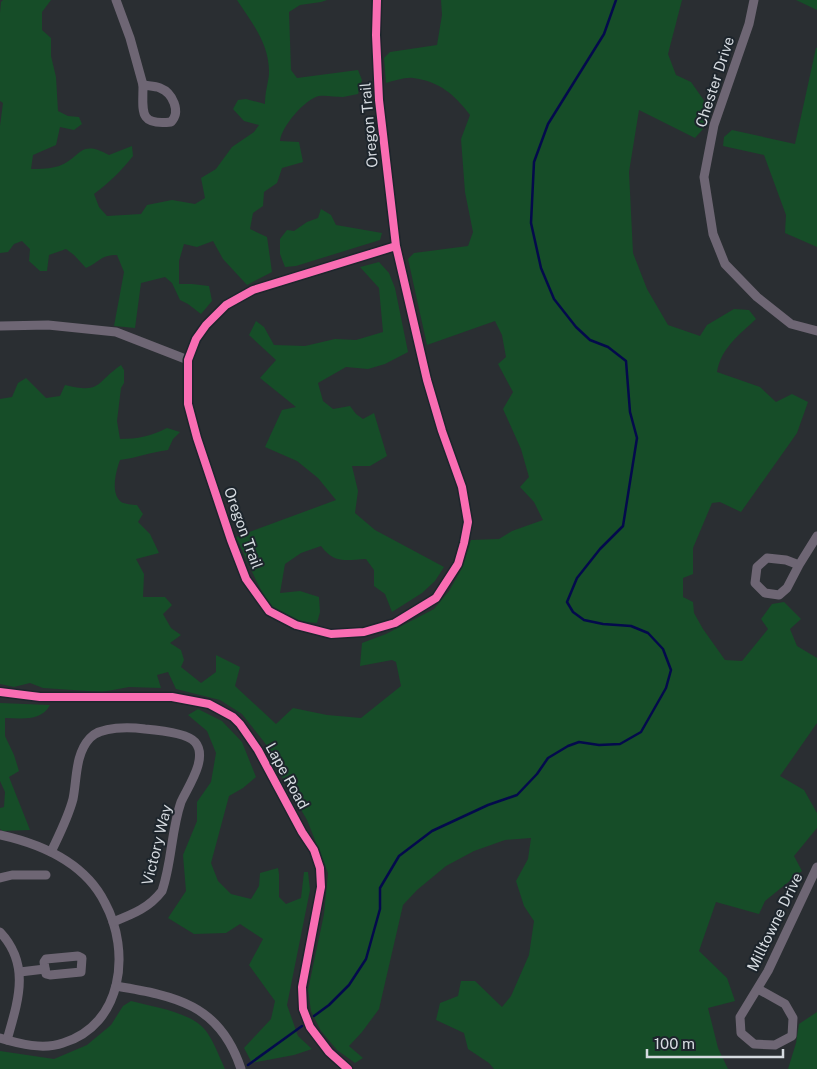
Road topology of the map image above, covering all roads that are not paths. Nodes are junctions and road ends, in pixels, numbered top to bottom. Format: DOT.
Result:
graph roads {
  1 [pos="116,0"];
  2 [pos="377,0"];
  3 [pos="754,0"];
  4 [pos="143,85"];
  5 [pos="396,246"];
  6 [pos="0,326"];
  7 [pos="817,331"];
  8 [pos="188,360"];
  9 [pos="817,536"];
  10 [pos="799,564"];
  11 [pos="0,692"];
  12 [pos="0,835"];
  13 [pos="51,852"];
  14 [pos="817,867"];
  15 [pos="46,874"];
  16 [pos="0,878"];
  17 [pos="113,922"];
  18 [pos="0,932"];
  19 [pos="45,969"];
  20 [pos="20,972"];
  21 [pos="116,986"];
  22 [pos="758,989"];
  23 [pos="4,1039"];
  24 [pos="241,1069"];
  25 [pos="348,1069"];
  1 -- 4 [label="street"];
  2 -- 5 [label="street, Oregon Trail"];
  3 -- 7 [label="street, Chester Drive"];
  4 -- 4 [label="street"];
  5 -- 8 [label="street, Oregon Trail"];
  5 -- 8 [label="street, Oregon Trail"];
  6 -- 8 [label="street"];
  9 -- 10 [label="street"];
  10 -- 10 [label="street"];
  11 -- 25 [label="street, Lape Road"];
  12 -- 13 [label="street"];
  13 -- 17 [label="street"];
  13 -- 17 [label="street, Victory Way"];
  14 -- 22 [label="street, Milltowne Drive"];
  15 -- 16 [label="street"];
  17 -- 21 [label="street"];
  18 -- 20 [label="street"];
  19 -- 20 [label="street"];
  20 -- 23 [label="street"];
  21 -- 23 [label="street"];
  21 -- 24 [label="street"];
  22 -- 22 [label="street, Milltowne Drive"];
}
